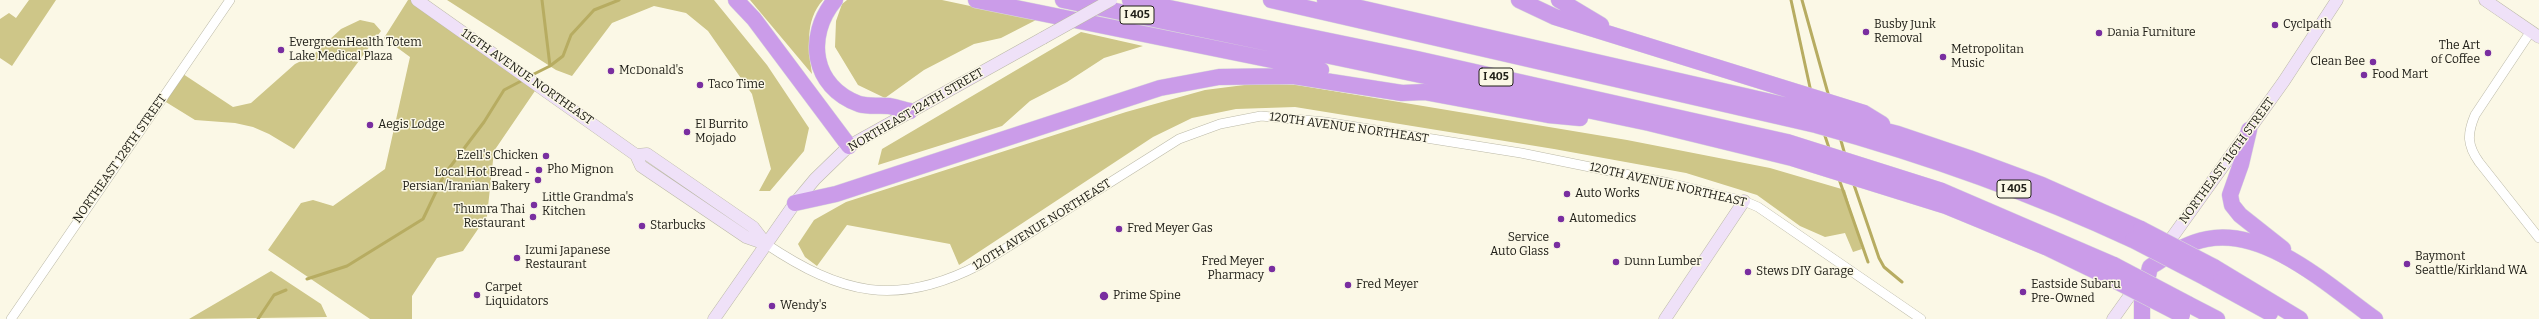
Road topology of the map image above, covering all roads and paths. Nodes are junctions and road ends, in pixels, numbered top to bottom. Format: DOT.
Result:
graph roads {
  1 [pos="230,0"];
  2 [pos="417,0"];
  3 [pos="736,0"];
  4 [pos="835,0"];
  5 [pos="976,0"];
  6 [pos="1063,0"];
  7 [pos="1111,0"];
  8 [pos="1130,0"];
  9 [pos="1271,0"];
  10 [pos="1325,0"];
  11 [pos="1520,0"];
  12 [pos="1559,0"];
  13 [pos="2337,0"];
  14 [pos="2485,0"];
  15 [pos="2535,34"];
  16 [pos="1630,42"];
  17 [pos="1424,92"];
  18 [pos="910,111"];
  19 [pos="1786,112"];
  20 [pos="1649,123"];
  21 [pos="1866,126"];
  22 [pos="2249,130"];
  23 [pos="849,146"];
  24 [pos="1891,181"];
  25 [pos="1744,201"];
  26 [pos="795,203"];
  27 [pos="2137,234"];
  28 [pos="2539,238"];
  29 [pos="766,244"];
  30 [pos="2300,266"];
  31 [pos="2150,268"];
  32 [pos="2210,273"];
  33 [pos="2186,313"];
  34 [pos="11,319"];
  35 [pos="714,319"];
  36 [pos="1665,319"];
  37 [pos="1921,319"];
  38 [pos="2113,319"];
  39 [pos="2142,319"];
  40 [pos="2217,319"];
  41 [pos="2280,319"];
  42 [pos="2300,319"];
  43 [pos="2375,319"];
  1 -- 34 [label="street, NORTHEAST 128TH STREET"];
  2 -- 29 [label="street, 116TH AVENUE NORTHEAST"];
  3 -- 23 [label="highway"];
  4 -- 18 [label="highway"];
  5 -- 17 [label="highway"];
  6 -- 20 [label="highway, I 405"];
  7 -- 18 [label="street, NORTHEAST 124TH STREET, bridge"];
  8 -- 24 [label="highway, I 405"];
  9 -- 19 [label="highway, I 405"];
  10 -- 19 [label="highway, I 405"];
  11 -- 16 [label="highway"];
  12 -- 16 [label="highway"];
  13 -- 22 [label="street, NORTHEAST 116TH STREET"];
  14 -- 15 [label="street"];
  15 -- 28 [label="street"];
  16 -- 21 [label="highway"];
  17 -- 20 [label="highway"];
  17 -- 26 [label="highway"];
  18 -- 23 [label="street, NORTHEAST 124TH STREET"];
  19 -- 21 [label="highway, I 405"];
  20 -- 24 [label="highway, I 405"];
  21 -- 27 [label="highway, I 405"];
  21 -- 27 [label="highway, I 405"];
  22 -- 30 [label="highway"];
  22 -- 31 [label="street, NORTHEAST 116TH STREET"];
  23 -- 26 [label="street, NORTHEAST 124TH STREET"];
  24 -- 33 [label="highway, I 405, bridge"];
  25 -- 29 [label="street, 120TH AVENUE NORTHEAST"];
  25 -- 36 [label="street"];
  25 -- 37 [label="street, 120TH AVENUE NORTHEAST"];
  26 -- 29 [label="street, NORTHEAST 124TH STREET"];
  27 -- 32 [label="highway, I 405, bridge"];
  29 -- 35 [label="street, NORTHEAST 124TH STREET"];
  30 -- 31 [label="highway"];
  30 -- 43 [label="highway"];
  31 -- 38 [label="street, NORTHEAST 116TH STREET"];
  31 -- 39 [label="highway"];
  32 -- 41 [label="highway, I 405"];
  32 -- 42 [label="highway, I 405"];
  33 -- 40 [label="highway, I 405"];
}
